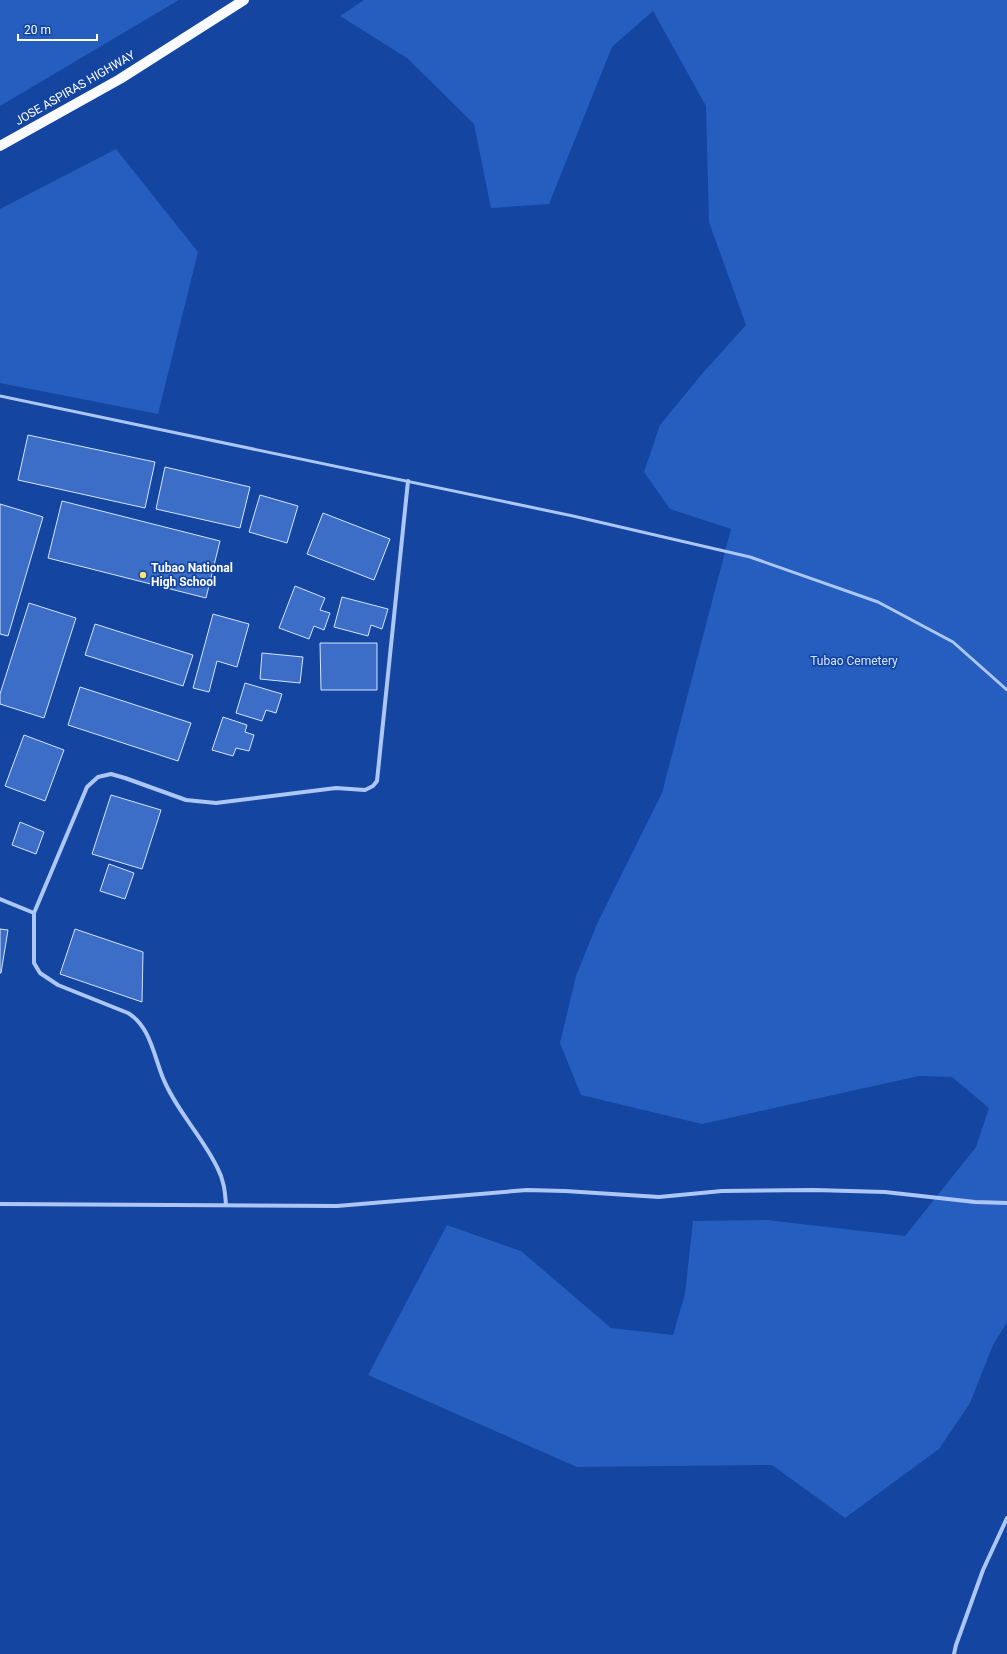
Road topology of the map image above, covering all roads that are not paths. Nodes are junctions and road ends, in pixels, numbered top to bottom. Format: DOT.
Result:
graph roads {
  1 [pos="244,0"];
  2 [pos="0,146"];
  3 [pos="0,396"];
  4 [pos="408,481"];
  5 [pos="1007,690"];
  6 [pos="0,899"];
  7 [pos="34,913"];
  8 [pos="1007,1203"];
  9 [pos="0,1204"];
  10 [pos="226,1205"];
  11 [pos="1007,1518"];
  12 [pos="954,1654"];
  1 -- 2 [label="main road, JOSE ASPIRAS HIGHWAY"];
  3 -- 4 [label="lane"];
  4 -- 5 [label="lane"];
  4 -- 7 [label="street"];
  6 -- 7 [label="street"];
  7 -- 10 [label="street"];
  8 -- 10 [label="street"];
  9 -- 10 [label="street"];
  11 -- 12 [label="street"];
}
